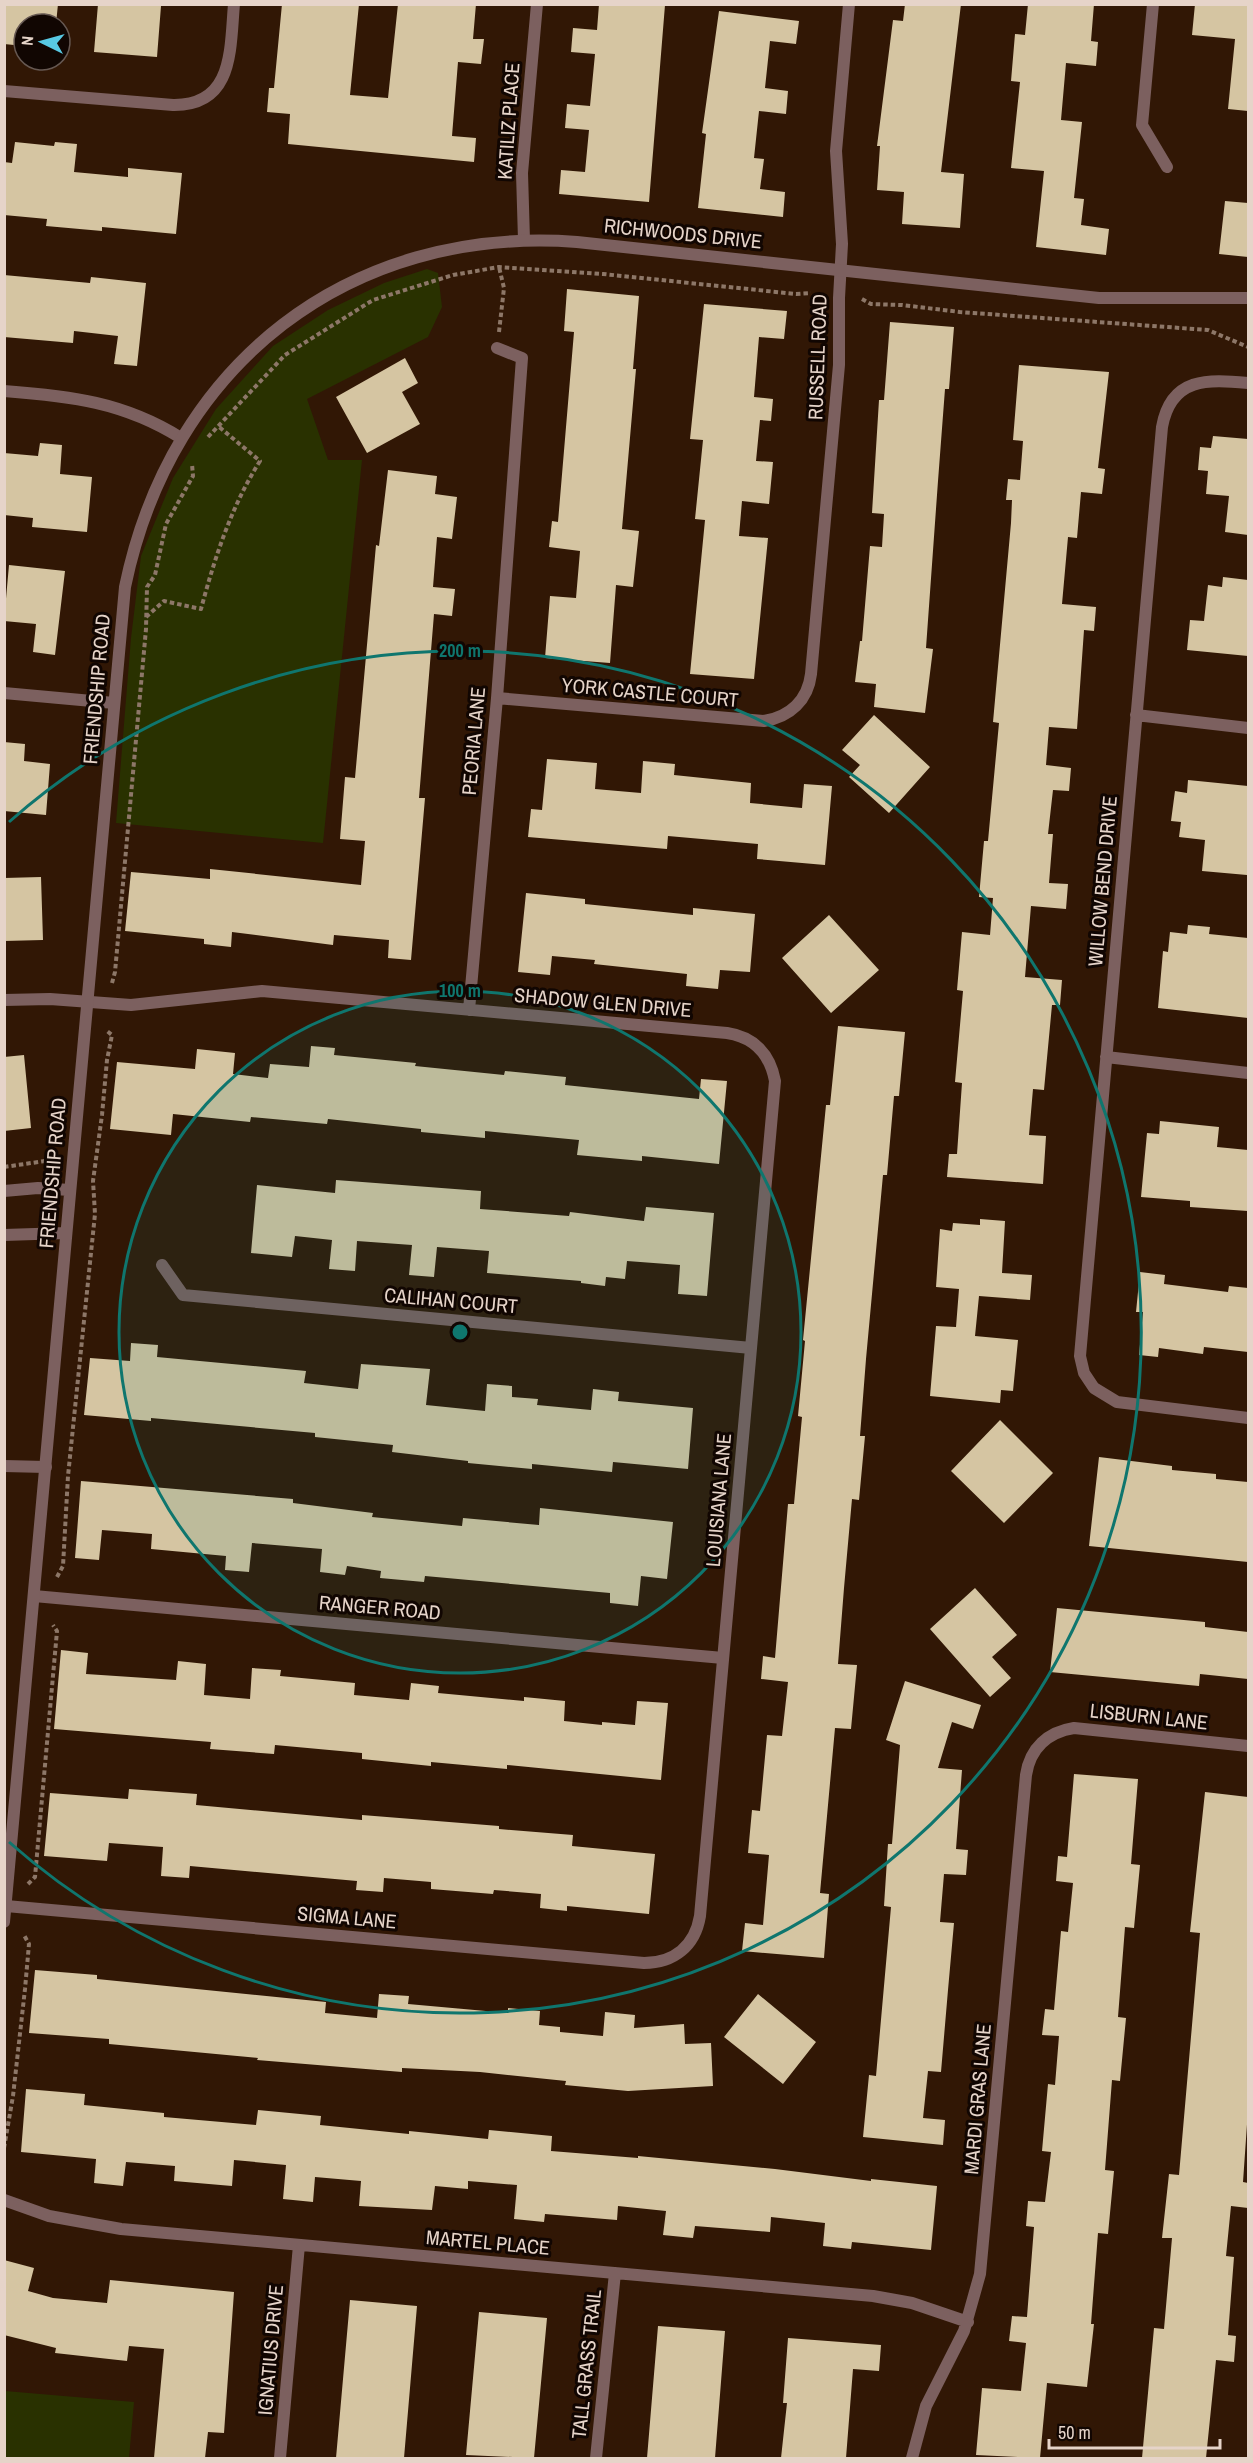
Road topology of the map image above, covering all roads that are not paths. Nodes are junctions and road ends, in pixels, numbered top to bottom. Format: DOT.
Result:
graph roads {
  1 [pos="234,4"];
  2 [pos="537,4"];
  3 [pos="849,4"];
  4 [pos="1153,4"];
  5 [pos="4,91"];
  6 [pos="1167,167"];
  7 [pos="524,240"];
  8 [pos="840,269"];
  9 [pos="1248,298"];
  10 [pos="497,348"];
  11 [pos="1248,383"];
  12 [pos="4,391"];
  13 [pos="181,438"];
  14 [pos="4,693"];
  15 [pos="496,698"];
  16 [pos="114,703"];
  17 [pos="796,707"];
  18 [pos="1136,715"];
  19 [pos="1248,728"];
  20 [pos="4,1000"];
  21 [pos="87,1001"];
  22 [pos="469,1010"];
  23 [pos="762,1051"];
  24 [pos="1106,1057"];
  25 [pos="1248,1073"];
  26 [pos="70,1190"];
  27 [pos="4,1191"];
  28 [pos="66,1233"];
  29 [pos="4,1235"];
  30 [pos="162,1265"];
  31 [pos="751,1348"];
  32 [pos="1248,1418"];
  33 [pos="4,1466"];
  34 [pos="45,1467"];
  35 [pos="34,1596"];
  36 [pos="723,1658"];
  37 [pos="1048,1737"];
  38 [pos="1248,1746"];
  39 [pos="6,1906"];
  40 [pos="4,1922"];
  41 [pos="682,1951"];
  42 [pos="4,2200"];
  43 [pos="299,2245"];
  44 [pos="615,2273"];
  45 [pos="968,2322"];
  46 [pos="280,2458"];
  47 [pos="596,2458"];
  48 [pos="912,2458"];
  1 -- 5 [label="street"];
  2 -- 7 [label="street, KATILIZ PLACE"];
  3 -- 8 [label="street, RUSSELL ROAD"];
  4 -- 6 [label="street"];
  7 -- 8 [label="street, RICHWOODS DRIVE"];
  7 -- 13 [label="street, RICHWOODS DRIVE"];
  8 -- 9 [label="street, RICHWOODS DRIVE"];
  8 -- 17 [label="street, RUSSELL ROAD"];
  10 -- 15 [label="street, PEORIA LANE"];
  11 -- 18 [label="street, WILLOW BEND DRIVE"];
  12 -- 13 [label="street"];
  13 -- 16 [label="street, FRIENDSHIP ROAD"];
  14 -- 16 [label="street"];
  15 -- 17 [label="street, YORK CASTLE COURT"];
  15 -- 22 [label="street, PEORIA LANE"];
  16 -- 21 [label="street, FRIENDSHIP ROAD"];
  18 -- 19 [label="street"];
  18 -- 24 [label="street, WILLOW BEND DRIVE"];
  20 -- 21 [label="street, SHADOW GLEN DRIVE"];
  21 -- 22 [label="street, SHADOW GLEN DRIVE"];
  21 -- 26 [label="street, FRIENDSHIP ROAD"];
  22 -- 23 [label="street, SHADOW GLEN DRIVE"];
  23 -- 31 [label="street, LOUISIANA LANE"];
  24 -- 25 [label="street"];
  24 -- 32 [label="street, WILLOW BEND DRIVE"];
  26 -- 27 [label="street"];
  26 -- 28 [label="street, FRIENDSHIP ROAD"];
  28 -- 29 [label="street"];
  28 -- 34 [label="street, FRIENDSHIP ROAD"];
  30 -- 31 [label="street, CALIHAN COURT"];
  31 -- 36 [label="street, LOUISIANA LANE"];
  33 -- 34 [label="street"];
  34 -- 35 [label="street, FRIENDSHIP ROAD"];
  35 -- 36 [label="street, RANGER ROAD"];
  35 -- 39 [label="street, FRIENDSHIP ROAD"];
  36 -- 41 [label="street, LOUISIANA LANE"];
  37 -- 38 [label="street, LISBURN LANE"];
  37 -- 45 [label="street, MARDI GRAS LANE"];
  39 -- 40 [label="street, FRIENDSHIP ROAD"];
  39 -- 41 [label="street, SIGMA LANE"];
  42 -- 43 [label="street, MARTEL PLACE"];
  43 -- 44 [label="street, MARTEL PLACE"];
  43 -- 46 [label="street, IGNATIUS DRIVE"];
  44 -- 45 [label="street, MARTEL PLACE"];
  44 -- 47 [label="street, TALL GRASS TRAIL"];
  45 -- 48 [label="street, MARDI GRAS LANE"];
}
